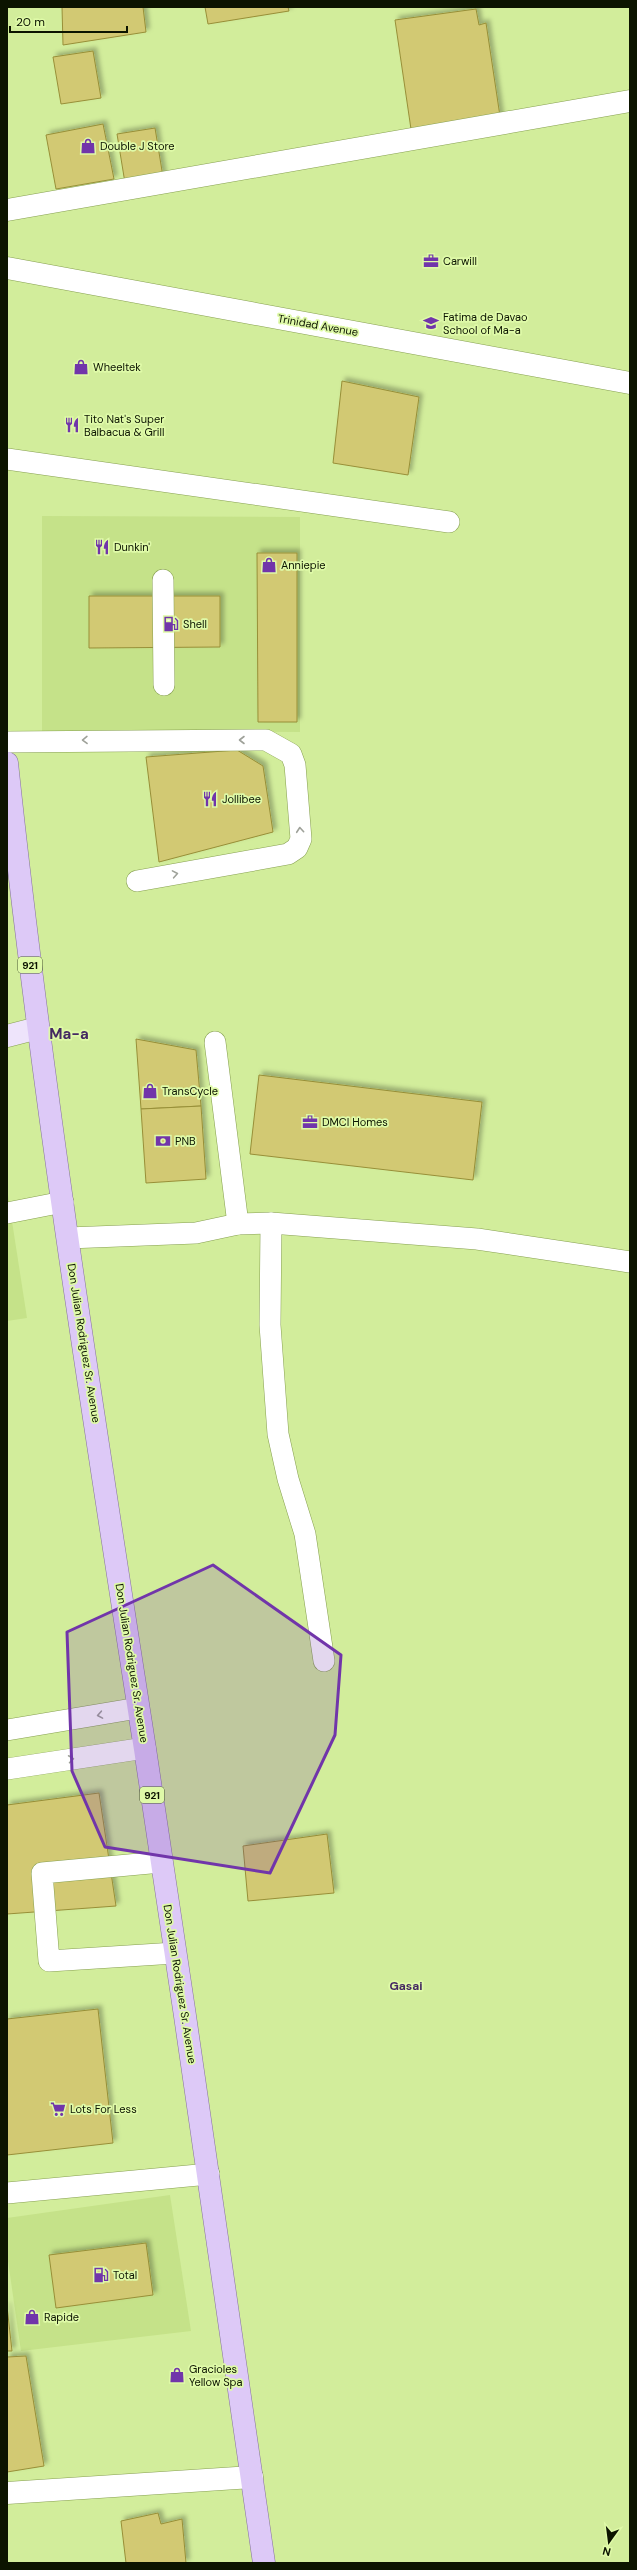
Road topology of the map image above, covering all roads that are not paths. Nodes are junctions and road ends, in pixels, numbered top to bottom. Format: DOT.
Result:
graph roads {
  1 [pos="630,101"];
  2 [pos="7,210"];
  3 [pos="7,268"];
  4 [pos="630,383"];
  5 [pos="7,459"];
  6 [pos="449,522"];
  7 [pos="163,580"];
  8 [pos="164,685"];
  9 [pos="7,742"];
  10 [pos="7,763"];
  11 [pos="137,880"];
  12 [pos="38,1028"];
  13 [pos="7,1036"];
  14 [pos="215,1042"];
  15 [pos="63,1202"];
  16 [pos="7,1213"];
  17 [pos="271,1223"];
  18 [pos="238,1224"];
  19 [pos="68,1238"];
  20 [pos="630,1262"];
  21 [pos="324,1661"];
  22 [pos="138,1708"];
  23 [pos="7,1730"];
  24 [pos="145,1748"];
  25 [pos="7,1769"];
  26 [pos="162,1862"];
  27 [pos="175,1953"];
  28 [pos="209,2174"];
  29 [pos="7,2193"];
  30 [pos="252,2477"];
  31 [pos="7,2493"];
  32 [pos="264,2563"];
  1 -- 2 [label="street"];
  3 -- 4 [label="street, Trinidad Avenue"];
  5 -- 6 [label="lane"];
  7 -- 8 [label="lane"];
  11 -- 9 [label="lane, one-way"];
  10 -- 12 [label="main road, Don Julian Rodriguez Sr. Avenue / 921"];
  12 -- 13 [label="main road"];
  12 -- 15 [label="main road, Don Julian Rodriguez Sr. Avenue / 921"];
  14 -- 18 [label="lane"];
  15 -- 16 [label="lane"];
  15 -- 19 [label="main road, Don Julian Rodriguez Sr. Avenue / 921"];
  17 -- 18 [label="lane"];
  17 -- 20 [label="lane"];
  17 -- 21 [label="lane"];
  18 -- 19 [label="lane"];
  19 -- 22 [label="main road, Don Julian Rodriguez Sr. Avenue / 921"];
  22 -- 23 [label="lane, one-way"];
  22 -- 24 [label="main road, Don Julian Rodriguez Sr. Avenue / 921"];
  25 -- 24 [label="lane, one-way"];
  24 -- 26 [label="main road, Don Julian Rodriguez Sr. Avenue / 921"];
  26 -- 27 [label="main road, Don Julian Rodriguez Sr. Avenue / 921"];
  26 -- 27 [label="lane"];
  27 -- 28 [label="main road, Don Julian Rodriguez Sr. Avenue / 921"];
  28 -- 29 [label="lane"];
  28 -- 30 [label="main road, Don Julian Rodriguez Sr. Avenue / 921"];
  30 -- 31 [label="street"];
  30 -- 32 [label="main road, Don Julian Rodriguez Sr. Avenue / 921"];
}
